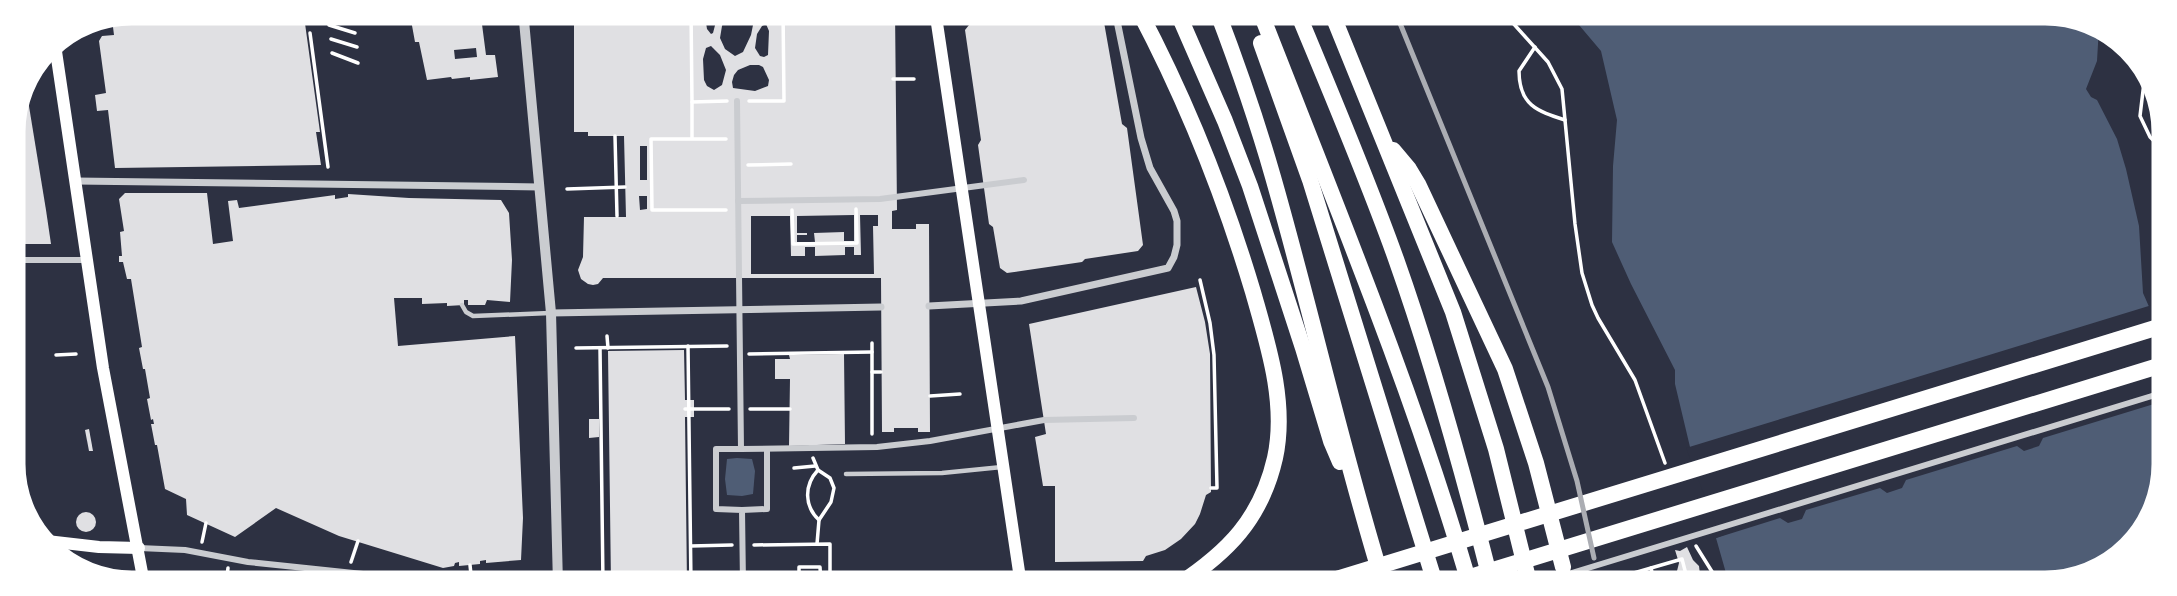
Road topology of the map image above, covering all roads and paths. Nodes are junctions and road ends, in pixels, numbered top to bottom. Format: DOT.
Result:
graph roads {
  1 [pos="524,21"];
  2 [pos="691,21"];
  3 [pos="783,21"];
  4 [pos="937,21"];
  5 [pos="1117,21"];
  6 [pos="1144,21"];
  7 [pos="1181,21"];
  8 [pos="1221,21"];
  9 [pos="1253,21"];
  10 [pos="1264,21"];
  11 [pos="1301,21"];
  12 [pos="1335,21"];
  13 [pos="1511,21"];
  14 [pos="329,25"];
  15 [pos="310,33"];
  16 [pos="355,33"];
  17 [pos="331,39"];
  18 [pos="357,47"];
  19 [pos="1535,47"];
  20 [pos="56,51"];
  21 [pos="332,53"];
  22 [pos="358,63"];
  23 [pos="892,79"];
  24 [pos="914,79"];
  25 [pos="2144,83"];
  26 [pos="737,101"];
  27 [pos="692,102"];
  28 [pos="1565,121"];
  29 [pos="615,136"];
  30 [pos="738,138"];
  31 [pos="692,139"];
  32 [pos="1384,140"];
  33 [pos="2156,143"];
  34 [pos="791,164"];
  35 [pos="738,165"];
  36 [pos="328,167"];
  37 [pos="1024,180"];
  38 [pos="76,181"];
  39 [pos="540,187"];
  40 [pos="625,187"];
  41 [pos="616,188"];
  42 [pos="567,189"];
  43 [pos="738,205"];
  44 [pos="856,213"];
  45 [pos="617,216"];
  46 [pos="793,216"];
  47 [pos="21,260"];
  48 [pos="87,260"];
  49 [pos="1200,280"];
  50 [pos="462,305"];
  51 [pos="979,305"];
  52 [pos="929,306"];
  53 [pos="881,307"];
  54 [pos="551,313"];
  55 [pos="2156,328"];
  56 [pos="607,336"];
  57 [pos="872,343"];
  58 [pos="740,344"];
  59 [pos="688,346"];
  60 [pos="576,348"];
  61 [pos="600,348"];
  62 [pos="608,348"];
  63 [pos="872,352"];
  64 [pos="76,354"];
  65 [pos="740,354"];
  66 [pos="56,355"];
  67 [pos="2156,367"];
  68 [pos="872,372"];
  69 [pos="881,372"];
  70 [pos="960,394"];
  71 [pos="2156,395"];
  72 [pos="930,396"];
  73 [pos="779,409"];
  74 [pos="790,409"];
  75 [pos="1134,418"];
  76 [pos="872,447"];
  77 [pos="741,449"];
  78 [pos="767,449"];
  79 [pos="807,458"];
  80 [pos="1666,465"];
  81 [pos="1003,467"];
  82 [pos="793,468"];
  83 [pos="817,468"];
  84 [pos="846,474"];
  85 [pos="1211,488"];
  86 [pos="1357,495"];
  87 [pos="742,510"];
  88 [pos="819,520"];
  89 [pos="206,523"];
  90 [pos="358,541"];
  91 [pos="52,542"];
  92 [pos="817,544"];
  93 [pos="1695,544"];
  94 [pos="743,545"];
  95 [pos="690,546"];
  96 [pos="139,548"];
  97 [pos="200,552"];
  98 [pos="470,565"];
  99 [pos="1563,567"];
  100 [pos="1651,568"];
  101 [pos="348,572"];
  102 [pos="143,575"];
  103 [pos="365,575"];
  104 [pos="471,575"];
  105 [pos="558,575"];
  106 [pos="603,575"];
  107 [pos="691,575"];
  108 [pos="743,575"];
  109 [pos="799,575"];
  110 [pos="820,575"];
  111 [pos="830,575"];
  112 [pos="1019,575"];
  113 [pos="1192,575"];
  114 [pos="1346,575"];
  115 [pos="1381,575"];
  116 [pos="1433,575"];
  117 [pos="1467,575"];
  118 [pos="1477,575"];
  119 [pos="1489,575"];
  120 [pos="1531,575"];
  121 [pos="1565,575"];
  122 [pos="1626,575"];
  123 [pos="1653,575"];
  124 [pos="1686,575"];
  125 [pos="1714,575"];
  1 -- 39 [label="street"];
  2 -- 27 [label="path"];
  3 -- 26 [label="path"];
  4 -- 51 [label="main road"];
  5 -- 51 [label="street"];
  6 -- 113 [label="highway"];
  7 -- 86 [label="highway"];
  8 -- 86 [label="highway"];
  9 -- 116 [label="highway"];
  10 -- 117 [label="highway"];
  11 -- 119 [label="highway"];
  12 -- 32 [label="highway"];
  13 -- 19 [label="path"];
  14 -- 16 [label="path"];
  15 -- 36 [label="path"];
  17 -- 18 [label="path"];
  19 -- 28 [label="path"];
  19 -- 28 [label="path"];
  20 -- 38 [label="main road"];
  21 -- 22 [label="path"];
  23 -- 24 [label="path"];
  25 -- 33 [label="path"];
  26 -- 27 [label="path"];
  26 -- 30 [label="street"];
  27 -- 31 [label="path"];
  28 -- 80 [label="path"];
  29 -- 41 [label="path"];
  30 -- 31 [label="path"];
  30 -- 35 [label="street"];
  31 -- 43 [label="path"];
  32 -- 99 [label="highway"];
  32 -- 120 [label="highway"];
  34 -- 35 [label="path"];
  35 -- 43 [label="street"];
  37 -- 43 [label="street"];
  38 -- 39 [label="street"];
  38 -- 48 [label="main road"];
  39 -- 54 [label="street"];
  40 -- 41 [label="path"];
  41 -- 42 [label="path"];
  41 -- 45 [label="path"];
  43 -- 58 [label="street"];
  44 -- 46 [label="path"];
  47 -- 48 [label="street"];
  48 -- 96 [label="main road"];
  49 -- 85 [label="path"];
  50 -- 54 [label="lane"];
  51 -- 52 [label="street"];
  51 -- 81 [label="main road"];
  53 -- 54 [label="street"];
  54 -- 105 [label="street"];
  55 -- 114 [label="highway"];
  56 -- 62 [label="path"];
  57 -- 63 [label="path"];
  58 -- 59 [label="path"];
  58 -- 65 [label="street"];
  59 -- 62 [label="path"];
  59 -- 95 [label="path"];
  60 -- 61 [label="path"];
  61 -- 62 [label="path"];
  61 -- 106 [label="path"];
  63 -- 65 [label="path"];
  63 -- 68 [label="path"];
  64 -- 66 [label="path"];
  65 -- 77 [label="street"];
  67 -- 118 [label="highway"];
  68 -- 69 [label="path"];
  68 -- 76 [label="path"];
  70 -- 72 [label="path"];
  71 -- 121 [label="street"];
  73 -- 74 [label="path"];
  75 -- 76 [label="street"];
  76 -- 78 [label="street"];
  77 -- 78 [label="street"];
  77 -- 87 [label="street"];
  78 -- 87 [label="street"];
  79 -- 83 [label="path"];
  81 -- 84 [label="lane"];
  81 -- 112 [label="main road"];
  82 -- 83 [label="path"];
  83 -- 88 [label="path"];
  83 -- 88 [label="path"];
  86 -- 115 [label="highway"];
  87 -- 94 [label="street"];
  88 -- 92 [label="path"];
  89 -- 97 [label="path"];
  90 -- 101 [label="path"];
  91 -- 96 [label="main road"];
  92 -- 94 [label="path"];
  92 -- 111 [label="path"];
  93 -- 125 [label="path"];
  94 -- 95 [label="path"];
  94 -- 108 [label="street"];
  95 -- 107 [label="path"];
  96 -- 97 [label="street"];
  96 -- 102 [label="main road"];
  97 -- 101 [label="street"];
  98 -- 104 [label="path"];
  100 -- 122 [label="path"];
  100 -- 123 [label="path"];
  100 -- 124 [label="path"];
  101 -- 103 [label="street"];
  109 -- 110 [label="path"];
}
